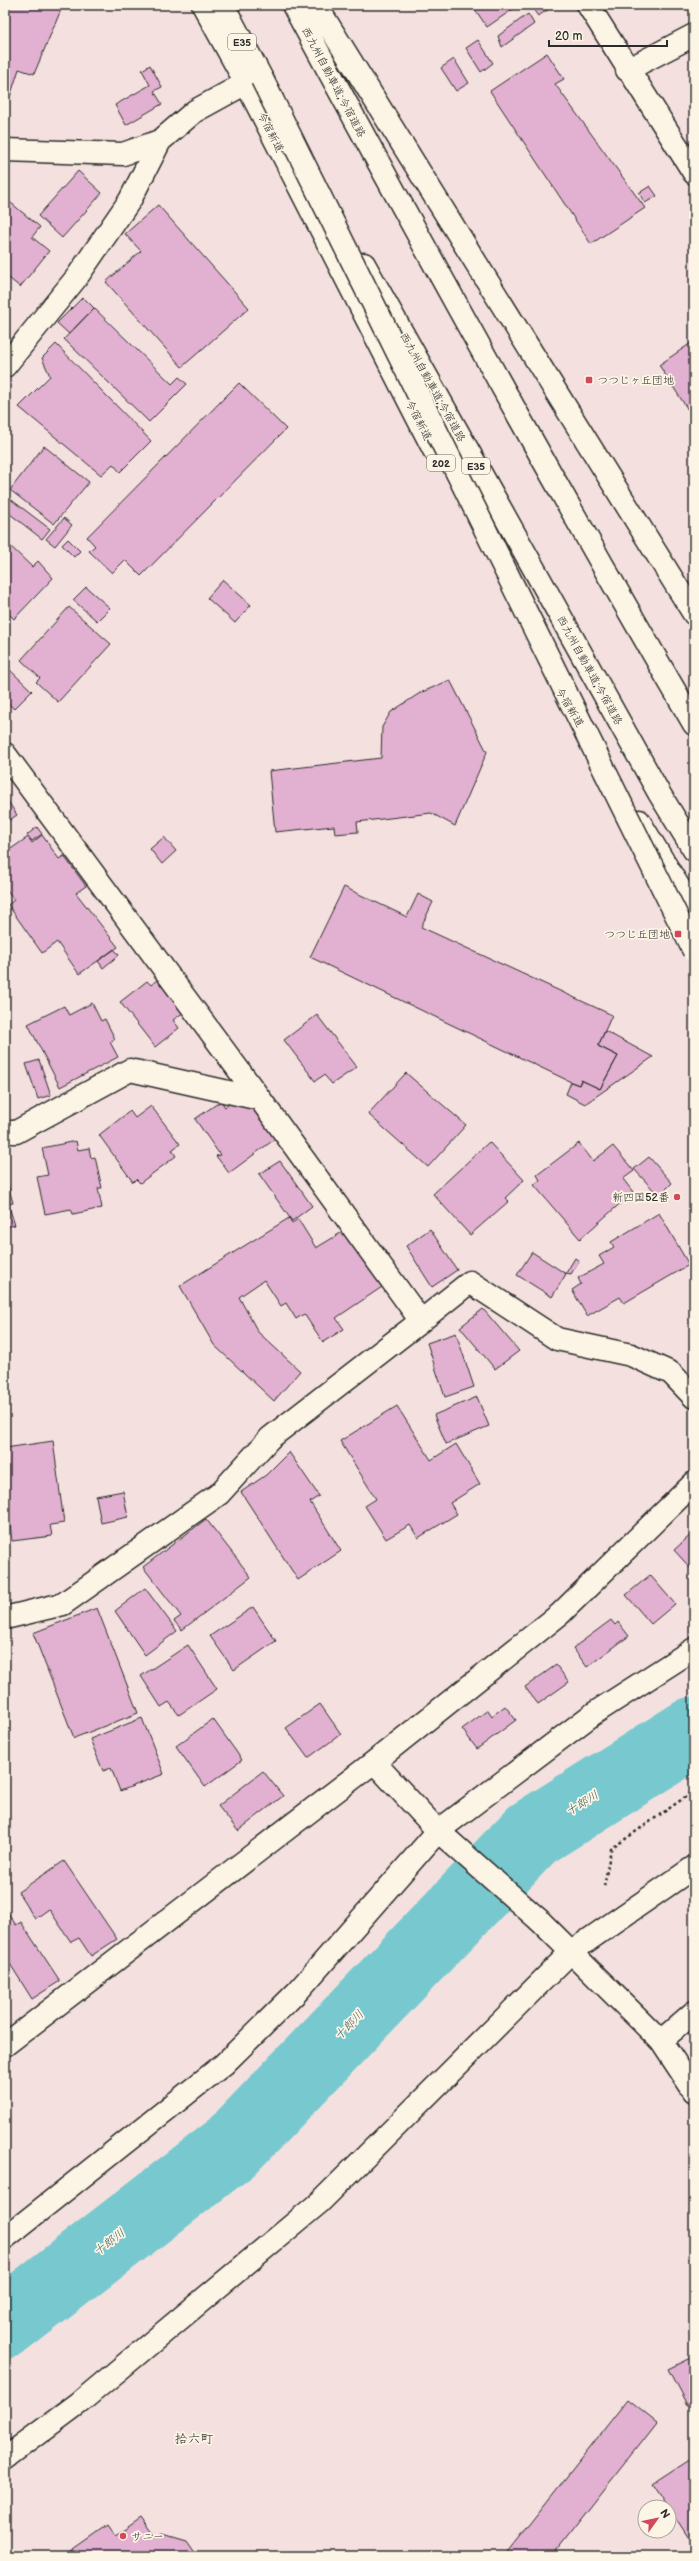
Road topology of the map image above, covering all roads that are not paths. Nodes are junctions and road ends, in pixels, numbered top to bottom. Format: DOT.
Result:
graph roads {
  1 [pos="203,5"];
  2 [pos="223,5"];
  3 [pos="293,5"];
  4 [pos="316,5"];
  5 [pos="588,5"];
  6 [pos="694,35"];
  7 [pos="627,70"];
  8 [pos="254,81"];
  9 [pos="160,141"];
  10 [pos="5,150"];
  11 [pos="694,173"];
  12 [pos="5,366"];
  13 [pos="694,614"];
  14 [pos="694,724"];
  15 [pos="5,754"];
  16 [pos="694,850"];
  17 [pos="694,912"];
  18 [pos="694,951"];
  19 [pos="260,1099"];
  20 [pos="5,1132"];
  21 [pos="421,1321"];
  22 [pos="694,1397"];
  23 [pos="694,1483"];
  24 [pos="5,1618"];
  25 [pos="694,1649"];
  26 [pos="374,1762"];
  27 [pos="438,1831"];
  28 [pos="694,1867"];
  29 [pos="571,1952"];
  30 [pos="694,2012"];
  31 [pos="661,2041"];
  32 [pos="5,2045"];
  33 [pos="694,2091"];
  34 [pos="5,2238"];
  35 [pos="5,2458"];
  1 -- 8 [label="main road, 今宿新道 / 202"];
  2 -- 8 [label="main road, 西九州自動車道;今宿道路 / E35"];
  3 -- 14 [label="main road, 西九州自動車道;今宿道路"];
  4 -- 13 [label="main road"];
  5 -- 7 [label="main road"];
  6 -- 7 [label="main road"];
  7 -- 11 [label="main road"];
  8 -- 9 [label="main road"];
  8 -- 16 [label="main road, 西九州自動車道;今宿道路 / E35, bridge"];
  8 -- 17 [label="main road, 今宿新道 / 202"];
  8 -- 18 [label="main road, bridge"];
  9 -- 10 [label="main road"];
  9 -- 12 [label="main road"];
  15 -- 19 [label="main road"];
  19 -- 20 [label="main road"];
  19 -- 21 [label="main road"];
  21 -- 22 [label="main road"];
  21 -- 24 [label="main road"];
  23 -- 26 [label="main road"];
  25 -- 27 [label="main road"];
  26 -- 27 [label="main road"];
  26 -- 32 [label="main road"];
  27 -- 29 [label="main road"];
  27 -- 34 [label="main road"];
  28 -- 29 [label="main road"];
  29 -- 31 [label="main road"];
  29 -- 35 [label="main road"];
  30 -- 31 [label="main road"];
  31 -- 33 [label="main road"];
}
